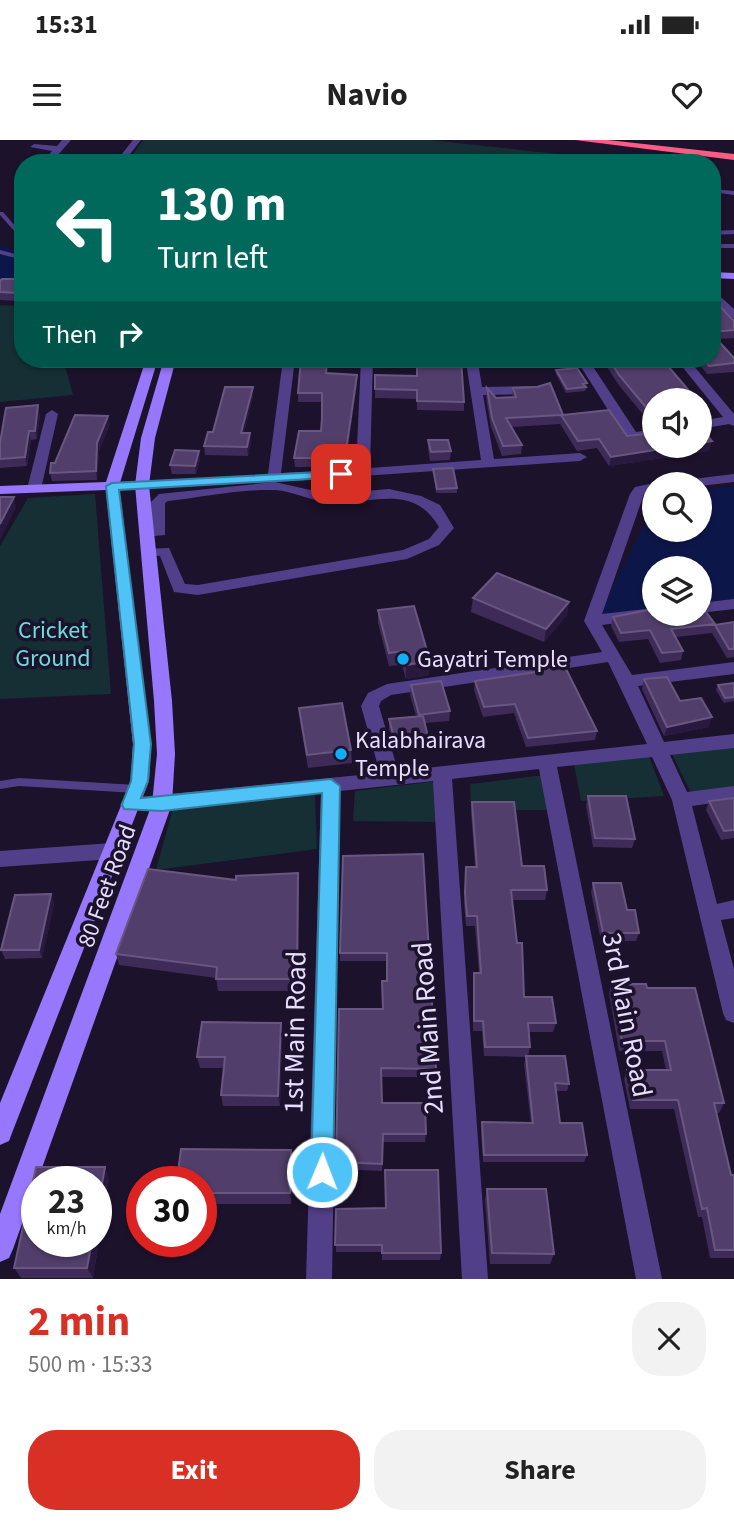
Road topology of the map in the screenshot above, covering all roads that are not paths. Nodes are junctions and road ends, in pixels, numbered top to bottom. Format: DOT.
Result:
graph roads {
  1 [pos="67,140"];
  2 [pos="580,140"];
  3 [pos="629,140"];
  4 [pos="34,147"];
  5 [pos="58,149"];
  6 [pos="734,151"];
  7 [pos="54,154"];
  8 [pos="707,154"];
  9 [pos="1,213"];
  10 [pos="14,228"];
  11 [pos="721,302"];
  12 [pos="734,316"];
  13 [pos="149,368"];
  14 [pos="167,368"];
  15 [pos="288,368"];
  16 [pos="367,368"];
  17 [pos="473,368"];
  18 [pos="588,368"];
  19 [pos="690,368"];
  20 [pos="477,390"];
  21 [pos="536,390"];
  22 [pos="52,414"];
  23 [pos="733,420"];
  24 [pos="712,423"];
  25 [pos="642,435"];
  26 [pos="580,457"];
  27 [pos="488,464"];
  28 [pos="363,473"];
  29 [pos="274,478"];
  30 [pos="734,478"];
  31 [pos="712,481"];
  32 [pos="142,485"];
  33 [pos="112,486"];
  34 [pos="34,489"];
  35 [pos="642,489"];
  36 [pos="0,490"];
  37 [pos="147,543"];
  38 [pos="734,604"];
  39 [pos="712,607"];
  40 [pos="642,615"];
  41 [pos="592,621"];
  42 [pos="612,656"];
  43 [pos="734,668"];
  44 [pos="627,681"];
  45 [pos="734,741"];
  46 [pos="659,750"];
  47 [pos="547,762"];
  48 [pos="442,774"];
  49 [pos="391,779"];
  50 [pos="0,785"];
  51 [pos="331,786"];
  52 [pos="734,793"];
  53 [pos="133,797"];
  54 [pos="681,800"];
  55 [pos="162,804"];
  56 [pos="112,851"];
  57 [pos="0,859"];
  58 [pos="734,909"];
  59 [pos="710,914"];
  60 [pos="734,1013"];
  61 [pos="0,1132"];
  62 [pos="0,1250"];
  63 [pos="319,1279"];
  64 [pos="475,1279"];
  65 [pos="649,1279"];
  1 -- 5 [label="street"];
  2 -- 8 [label="highway"];
  3 -- 6 [label="highway"];
  4 -- 5 [label="street"];
  5 -- 7 [label="street"];
  9 -- 10 [label="lane"];
  11 -- 12 [label="street"];
  13 -- 33 [label="main road, 80 Feet Road"];
  14 -- 32 [label="main road, 80 Feet Road"];
  15 -- 29 [label="street"];
  16 -- 28 [label="street"];
  17 -- 20 [label="street"];
  18 -- 25 [label="street"];
  19 -- 23 [label="street"];
  20 -- 21 [label="street"];
  20 -- 27 [label="street"];
  22 -- 34 [label="street"];
  23 -- 24 [label="street"];
  26 -- 27 [label="street"];
  27 -- 28 [label="street"];
  28 -- 29 [label="street"];
  29 -- 32 [label="street"];
  30 -- 31 [label="street"];
  32 -- 33 [label="street"];
  32 -- 37 [label="main road, 80 Feet Road"];
  33 -- 34 [label="main road"];
  33 -- 53 [label="main road, 80 Feet Road"];
  34 -- 36 [label="main road"];
  35 -- 41 [label="street"];
  37 -- 37 [label="street"];
  37 -- 55 [label="main road, 80 Feet Road"];
  38 -- 39 [label="street"];
  40 -- 41 [label="street"];
  41 -- 42 [label="street"];
  42 -- 44 [label="street"];
  42 -- 49 [label="street"];
  43 -- 44 [label="street"];
  44 -- 46 [label="street"];
  45 -- 46 [label="street"];
  46 -- 47 [label="street"];
  46 -- 54 [label="street"];
  47 -- 48 [label="street"];
  47 -- 65 [label="street, 3rd Main Road"];
  48 -- 49 [label="street"];
  48 -- 64 [label="street, 2nd Main Road"];
  49 -- 51 [label="street"];
  50 -- 53 [label="lane"];
  51 -- 55 [label="street"];
  51 -- 63 [label="street, 1st Main Road"];
  52 -- 54 [label="street"];
  53 -- 55 [label="street"];
  53 -- 56 [label="main road, 80 Feet Road"];
  54 -- 59 [label="street"];
  55 -- 62 [label="main road, 80 Feet Road"];
  56 -- 57 [label="street"];
  56 -- 61 [label="main road, 80 Feet Road"];
  58 -- 59 [label="street"];
  59 -- 60 [label="street"];
}
